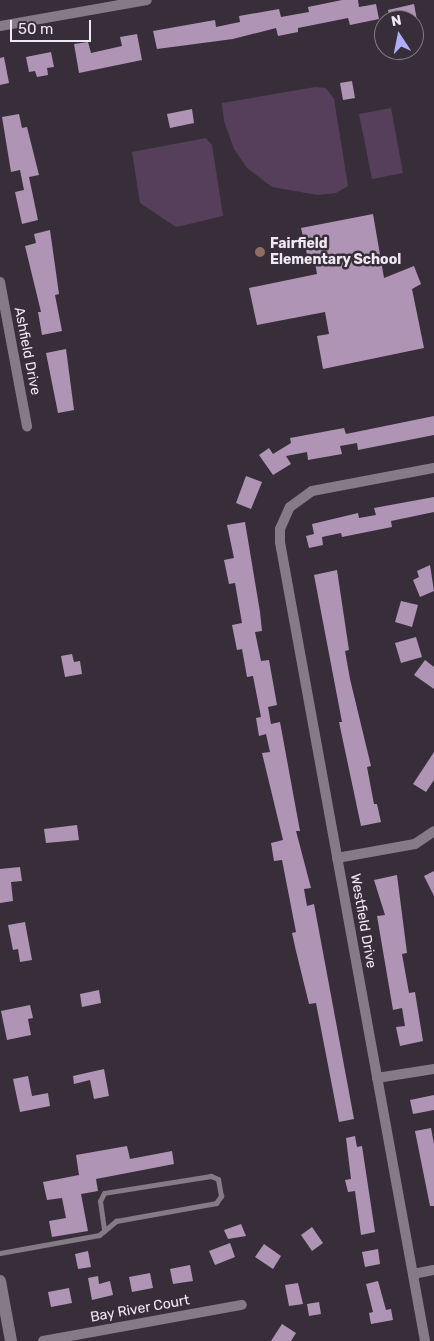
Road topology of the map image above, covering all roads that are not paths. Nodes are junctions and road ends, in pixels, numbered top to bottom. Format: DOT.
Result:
graph roads {
  1 [pos="147,0"];
  2 [pos="0,26"];
  3 [pos="0,282"];
  4 [pos="27,426"];
  5 [pos="434,468"];
  6 [pos="434,831"];
  7 [pos="338,858"];
  8 [pos="434,1069"];
  9 [pos="377,1078"];
  10 [pos="104,1231"];
  11 [pos="0,1253"];
  12 [pos="434,1270"];
  13 [pos="413,1274"];
  14 [pos="0,1281"];
  15 [pos="242,1305"];
  16 [pos="11,1341"];
  17 [pos="43,1341"];
  18 [pos="426,1341"];
  1 -- 2 [label="street"];
  3 -- 4 [label="street, Ashfield Drive"];
  5 -- 7 [label="street, Westfield Drive"];
  6 -- 7 [label="street"];
  7 -- 9 [label="street, Westfield Drive"];
  8 -- 9 [label="street"];
  9 -- 13 [label="street, Westfield Drive"];
  10 -- 10 [label="lane"];
  10 -- 11 [label="lane"];
  12 -- 13 [label="street"];
  13 -- 18 [label="street, Westfield Drive"];
  14 -- 16 [label="street"];
  15 -- 17 [label="street, Bay River Court"];
}
